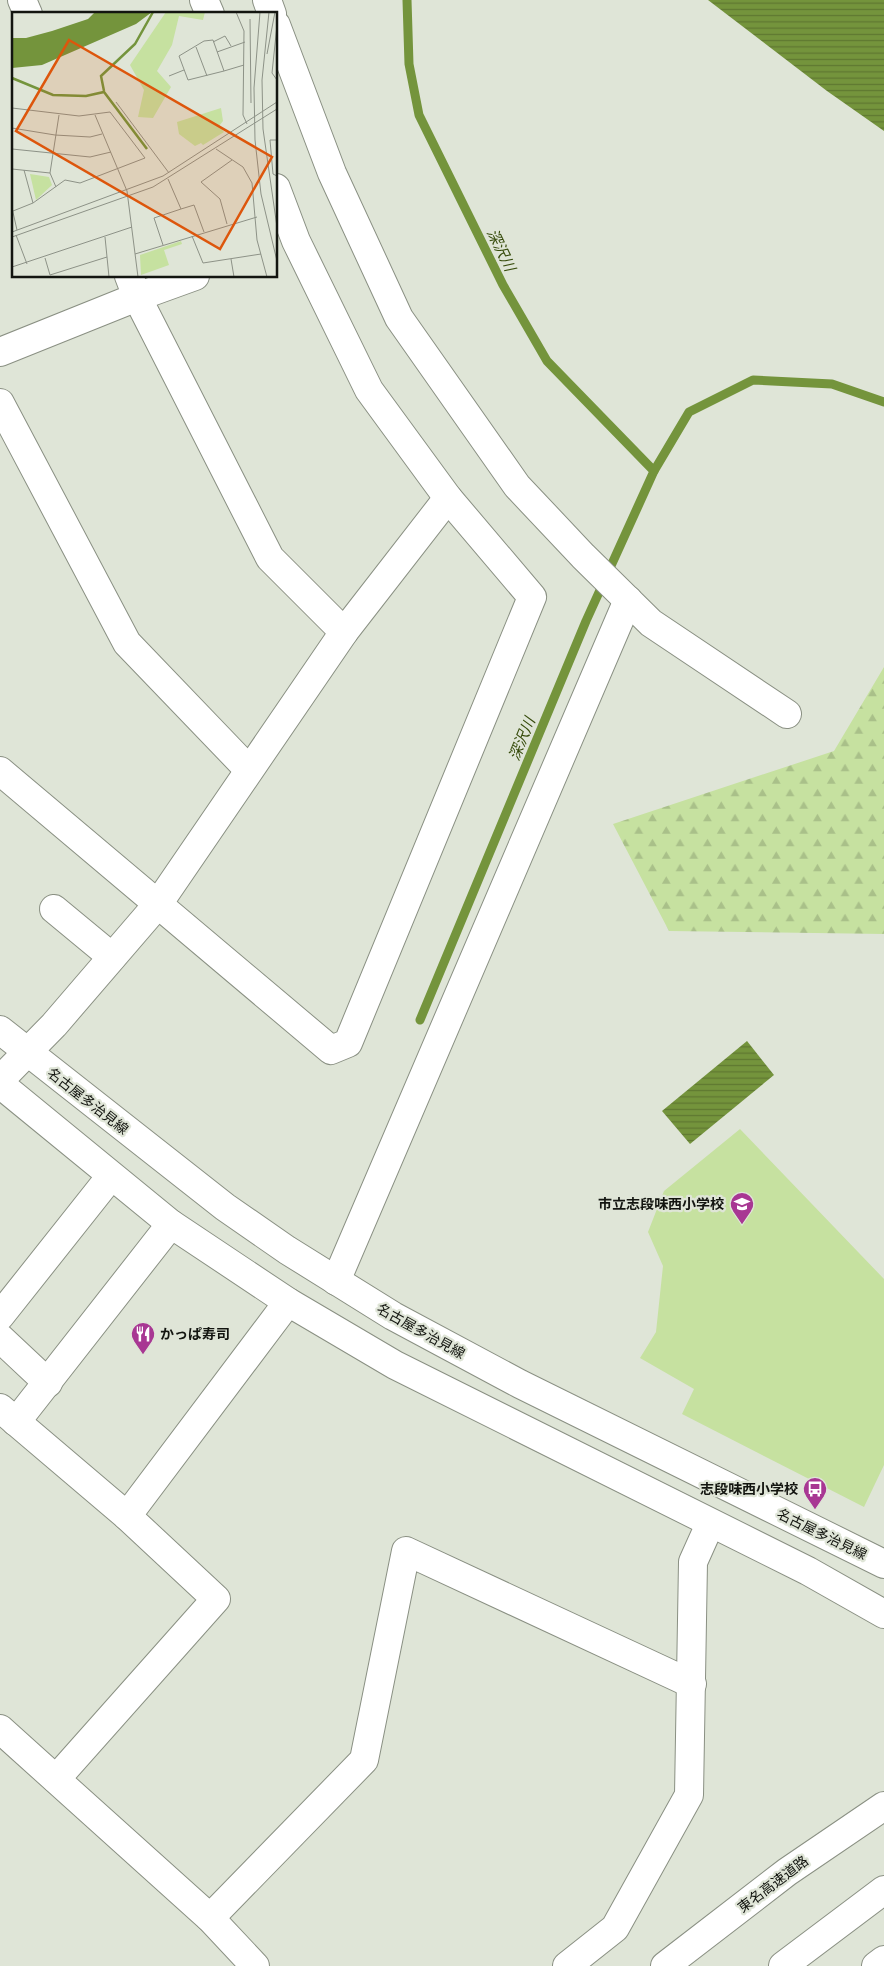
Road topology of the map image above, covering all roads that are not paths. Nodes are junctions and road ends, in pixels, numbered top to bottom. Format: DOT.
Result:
graph roads {
  1 [pos="22,0"];
  2 [pos="204,0"];
  3 [pos="267,0"];
  4 [pos="27,12"];
  5 [pos="209,12"];
  6 [pos="271,12"];
  7 [pos="278,29"];
  8 [pos="278,199"];
  9 [pos="286,244"];
  10 [pos="183,278"];
  11 [pos="133,286"];
  12 [pos="0,352"];
  13 [pos="0,403"];
  14 [pos="448,498"];
  15 [pos="624,596"];
  16 [pos="344,632"];
  17 [pos="787,714"];
  18 [pos="249,770"];
  19 [pos="0,771"];
  20 [pos="158,904"];
  21 [pos="54,909"];
  22 [pos="112,957"];
  23 [pos="0,1030"];
  24 [pos="28,1054"];
  25 [pos="0,1080"];
  26 [pos="0,1084"];
  27 [pos="111,1176"];
  28 [pos="171,1224"];
  29 [pos="336,1281"];
  30 [pos="288,1302"];
  31 [pos="0,1316"];
  32 [pos="0,1338"];
  33 [pos="48,1383"];
  34 [pos="8,1415"];
  35 [pos="127,1516"];
  36 [pos="710,1524"];
  37 [pos="884,1564"];
  38 [pos="884,1614"];
  39 [pos="692,1684"];
  40 [pos="0,1729"];
  41 [pos="56,1779"];
  42 [pos="884,1806"];
  43 [pos="884,1890"];
  44 [pos="210,1918"];
  45 [pos="884,1960"];
  46 [pos="255,1966"];
  47 [pos="567,1966"];
  48 [pos="665,1966"];
  49 [pos="783,1966"];
  50 [pos="876,1966"];
  1 -- 4 [label="main road"];
  2 -- 5 [label="main road"];
  3 -- 6 [label="main road"];
  7 -- 15 [label="main road"];
  8 -- 9 [label="main road"];
  9 -- 14 [label="main road"];
  10 -- 11 [label="main road"];
  11 -- 12 [label="main road"];
  11 -- 16 [label="main road"];
  13 -- 18 [label="main road"];
  14 -- 16 [label="main road"];
  14 -- 20 [label="main road"];
  15 -- 17 [label="main road"];
  15 -- 29 [label="main road"];
  16 -- 18 [label="main road"];
  18 -- 20 [label="main road"];
  19 -- 20 [label="main road"];
  20 -- 22 [label="main road"];
  21 -- 22 [label="main road"];
  22 -- 24 [label="main road"];
  23 -- 24 [label="main road, 名古屋多治見線"];
  24 -- 25 [label="main road"];
  24 -- 29 [label="main road, 名古屋多治見線"];
  26 -- 27 [label="main road"];
  27 -- 28 [label="main road"];
  27 -- 31 [label="main road"];
  28 -- 30 [label="main road"];
  28 -- 33 [label="main road"];
  29 -- 37 [label="main road, 名古屋多治見線"];
  30 -- 35 [label="main road"];
  30 -- 36 [label="main road"];
  32 -- 33 [label="main road"];
  33 -- 34 [label="main road"];
  34 -- 35 [label="main road"];
  35 -- 41 [label="main road"];
  36 -- 38 [label="main road"];
  36 -- 39 [label="main road"];
  39 -- 44 [label="main road"];
  39 -- 47 [label="main road"];
  40 -- 41 [label="main road"];
  41 -- 44 [label="main road"];
  42 -- 48 [label="main road, 東名高速道路"];
  43 -- 49 [label="main road"];
  44 -- 46 [label="main road"];
  45 -- 50 [label="main road"];
}
